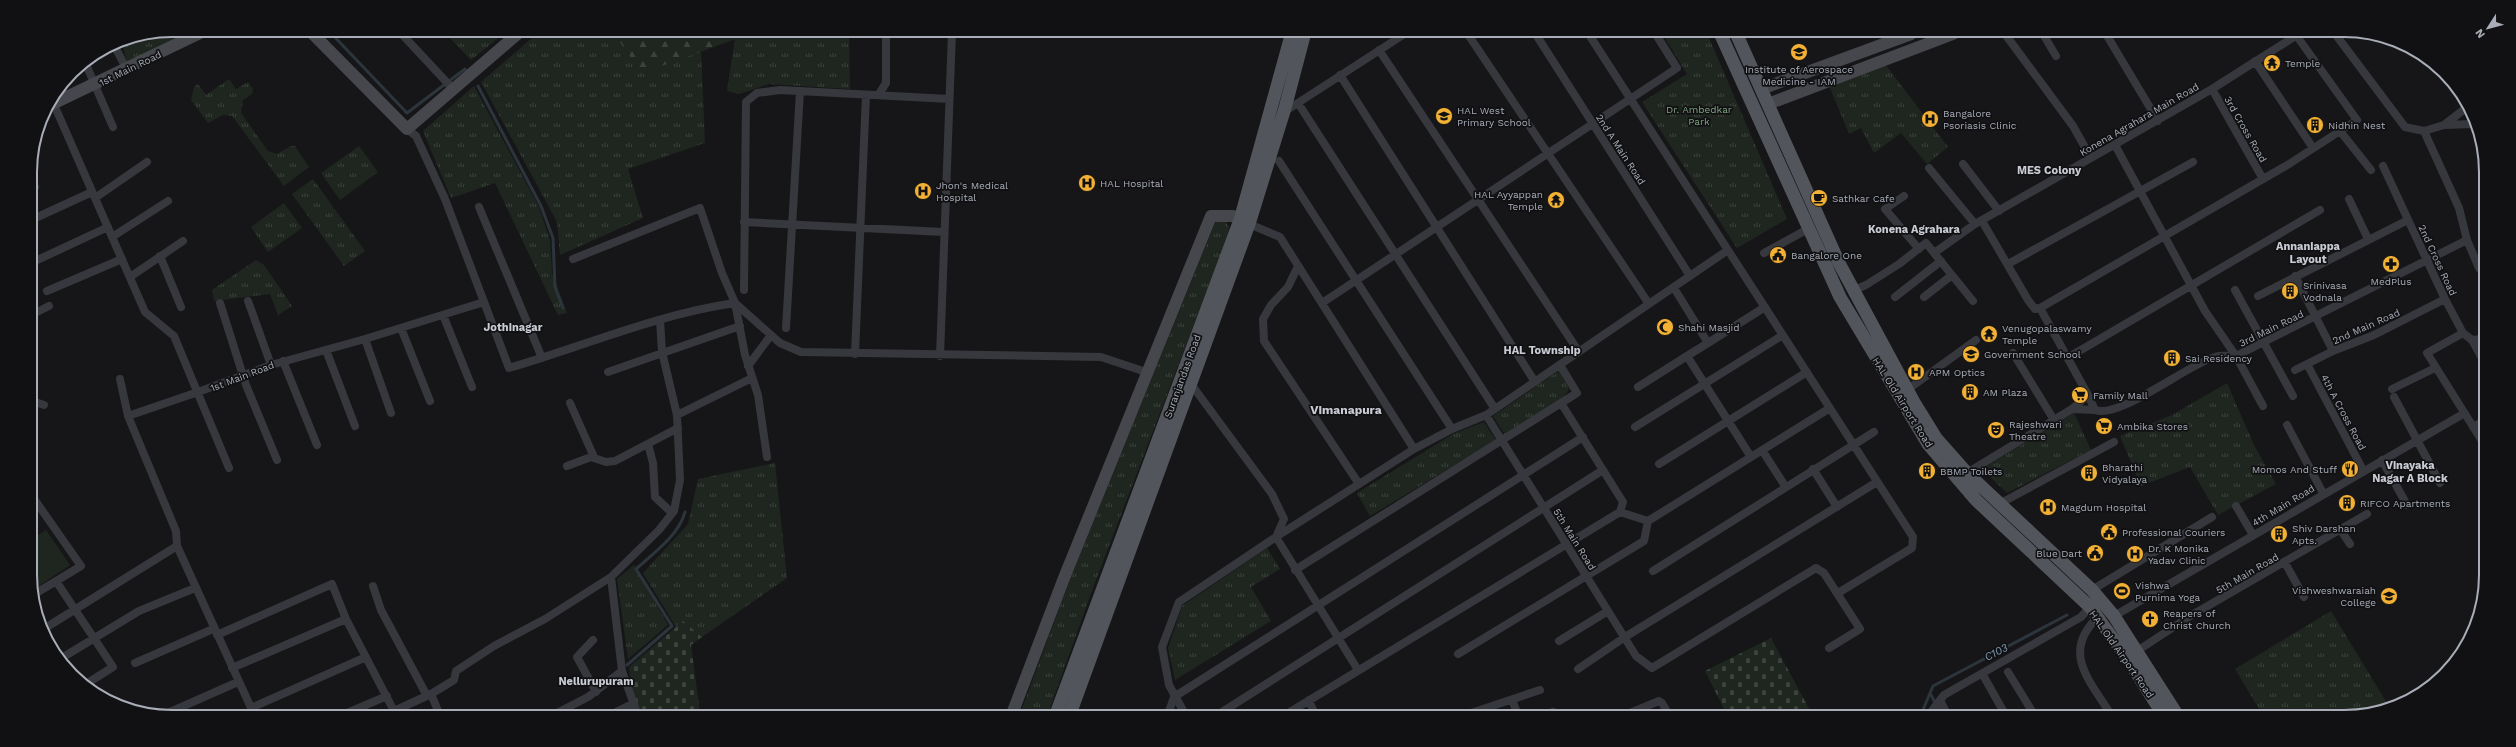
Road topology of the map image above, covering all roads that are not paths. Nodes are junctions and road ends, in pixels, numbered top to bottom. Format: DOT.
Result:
graph roads {
  1 [pos="192,37"];
  2 [pos="316,37"];
  3 [pos="405,37"];
  4 [pos="514,37"];
  5 [pos="886,37"];
  6 [pos="952,37"];
  7 [pos="1291,37"];
  8 [pos="1303,37"];
  9 [pos="1399,37"];
  10 [pos="1470,37"];
  11 [pos="1537,37"];
  12 [pos="1591,37"];
  13 [pos="1658,37"];
  14 [pos="1722,37"];
  15 [pos="1738,37"];
  16 [pos="1903,37"];
  17 [pos="1945,37"];
  18 [pos="2007,37"];
  19 [pos="2045,37"];
  20 [pos="2108,37"];
  21 [pos="2293,37"];
  22 [pos="2297,37"];
  23 [pos="2338,37"];
  24 [pos="116,49"];
  25 [pos="1378,50"];
  26 [pos="2056,56"];
  27 [pos="2255,61"];
  28 [pos="88,66"];
  29 [pos="127,70"];
  30 [pos="1340,75"];
  31 [pos="96,85"];
  32 [pos="453,89"];
  33 [pos="1761,89"];
  34 [pos="2212,89"];
  35 [pos="800,91"];
  36 [pos="879,94"];
  37 [pos="866,95"];
  38 [pos="949,99"];
  39 [pos="1631,99"];
  40 [pos="58,100"];
  41 [pos="1298,103"];
  42 [pos="1768,104"];
  43 [pos="53,108"];
  44 [pos="1279,109"];
  45 [pos="2464,110"];
  46 [pos="2158,121"];
  47 [pos="1593,124"];
  48 [pos="2470,124"];
  49 [pos="2444,125"];
  50 [pos="113,128"];
  51 [pos="407,129"];
  52 [pos="2340,130"];
  53 [pos="2424,131"];
  54 [pos="2115,145"];
  55 [pos="2313,148"];
  56 [pos="1548,154"];
  57 [pos="2091,158"];
  58 [pos="1278,161"];
  59 [pos="147,162"];
  60 [pos="2193,162"];
  61 [pos="1963,164"];
  62 [pos="2383,166"];
  63 [pos="1928,168"];
  64 [pos="2371,170"];
  65 [pos="2263,179"];
  66 [pos="2141,192"];
  67 [pos="94,195"];
  68 [pos="1904,196"];
  69 [pos="2349,199"];
  70 [pos="1478,200"];
  71 [pos="168,201"];
  72 [pos="479,207"];
  73 [pos="2320,210"];
  74 [pos="1999,211"];
  75 [pos="37,218"];
  76 [pos="2408,220"];
  77 [pos="744,222"];
  78 [pos="1245,222"];
  79 [pos="1978,222"];
  80 [pos="791,224"];
  81 [pos="108,227"];
  82 [pos="1437,227"];
  83 [pos="860,228"];
  84 [pos="1808,228"];
  85 [pos="944,232"];
  86 [pos="2164,236"];
  87 [pos="112,237"];
  88 [pos="2368,239"];
  89 [pos="2467,240"];
  90 [pos="183,241"];
  91 [pos="1919,249"];
  92 [pos="1728,250"];
  93 [pos="1764,253"];
  94 [pos="1934,253"];
  95 [pos="1396,255"];
  96 [pos="160,256"];
  97 [pos="122,259"];
  98 [pos="573,259"];
  99 [pos="37,260"];
  100 [pos="2426,260"];
  101 [pos="1941,262"];
  102 [pos="2008,264"];
  103 [pos="1298,266"];
  104 [pos="2479,268"];
  105 [pos="1952,275"];
  106 [pos="1690,276"];
  107 [pos="2294,276"];
  108 [pos="130,277"];
  109 [pos="1356,281"];
  110 [pos="2191,286"];
  111 [pos="1674,288"];
  112 [pos="744,290"];
  113 [pos="1854,290"];
  114 [pos="2235,290"];
  115 [pos="47,291"];
  116 [pos="2258,296"];
  117 [pos="1895,297"];
  118 [pos="1924,297"];
  119 [pos="2445,299"];
  120 [pos="248,301"];
  121 [pos="1973,301"];
  122 [pos="484,302"];
  123 [pos="735,303"];
  124 [pos="1322,303"];
  125 [pos="220,304"];
  126 [pos="1649,304"];
  127 [pos="49,306"];
  128 [pos="181,307"];
  129 [pos="1765,307"];
  130 [pos="2040,308"];
  131 [pos="37,312"];
  132 [pos="443,315"];
  133 [pos="2316,317"];
  134 [pos="660,320"];
  135 [pos="740,326"];
  136 [pos="401,328"];
  137 [pos="786,328"];
  138 [pos="2463,333"];
  139 [pos="771,335"];
  140 [pos="1783,335"];
  141 [pos="365,339"];
  142 [pos="2479,339"];
  143 [pos="1976,340"];
  144 [pos="2472,340"];
  145 [pos="2265,342"];
  146 [pos="1708,343"];
  147 [pos="326,350"];
  148 [pos="2333,351"];
  149 [pos="662,352"];
  150 [pos="1579,352"];
  151 [pos="2479,353"];
  152 [pos="855,354"];
  153 [pos="2013,354"];
  154 [pos="940,356"];
  155 [pos="1687,356"];
  156 [pos="2236,356"];
  157 [pos="2069,357"];
  158 [pos="542,358"];
  159 [pos="283,361"];
  160 [pos="2307,364"];
  161 [pos="271,365"];
  162 [pos="1560,365"];
  163 [pos="748,366"];
  164 [pos="2435,368"];
  165 [pos="2295,370"];
  166 [pos="608,372"];
  167 [pos="1807,372"];
  168 [pos="1148,373"];
  169 [pos="245,376"];
  170 [pos="752,378"];
  171 [pos="120,379"];
  172 [pos="1536,382"];
  173 [pos="1191,384"];
  174 [pos="1705,384"];
  175 [pos="472,387"];
  176 [pos="1638,387"];
  177 [pos="1908,390"];
  178 [pos="198,392"];
  179 [pos="2088,395"];
  180 [pos="2293,396"];
  181 [pos="430,401"];
  182 [pos="37,403"];
  183 [pos="1561,403"];
  184 [pos="570,404"];
  185 [pos="44,405"];
  186 [pos="2263,406"];
  187 [pos="1830,408"];
  188 [pos="1495,409"];
  189 [pos="2072,409"];
  190 [pos="2095,410"];
  191 [pos="391,413"];
  192 [pos="2463,414"];
  193 [pos="677,415"];
  194 [pos="1486,415"];
  195 [pos="128,416"];
  196 [pos="2054,420"];
  197 [pos="1728,421"];
  198 [pos="2479,424"];
  199 [pos="2287,425"];
  200 [pos="355,426"];
  201 [pos="1635,427"];
  202 [pos="2473,427"];
  203 [pos="678,428"];
  204 [pos="1452,429"];
  205 [pos="1874,432"];
  206 [pos="2479,436"];
  207 [pos="1583,438"];
  208 [pos="1502,440"];
  209 [pos="2417,440"];
  210 [pos="1932,441"];
  211 [pos="2114,442"];
  212 [pos="648,444"];
  213 [pos="1854,444"];
  214 [pos="317,445"];
  215 [pos="1414,449"];
  216 [pos="1762,450"];
  217 [pos="594,457"];
  218 [pos="767,457"];
  219 [pos="1750,457"];
  220 [pos="277,460"];
  221 [pos="2382,460"];
  222 [pos="1659,464"];
  223 [pos="567,466"];
  224 [pos="229,468"];
  225 [pos="1813,469"];
  226 [pos="1603,470"];
  227 [pos="2363,470"];
  228 [pos="1967,473"];
  229 [pos="1524,475"];
  230 [pos="1878,482"];
  231 [pos="2440,483"];
  232 [pos="1359,484"];
  233 [pos="1785,486"];
  234 [pos="2323,493"];
  235 [pos="37,503"];
  236 [pos="2001,503"];
  237 [pos="2407,505"];
  238 [pos="2236,506"];
  239 [pos="1544,507"];
  240 [pos="1837,507"];
  241 [pos="1620,512"];
  242 [pos="672,513"];
  243 [pos="2368,514"];
  244 [pos="2212,516"];
  245 [pos="1648,521"];
  246 [pos="2340,529"];
  247 [pos="2253,535"];
  248 [pos="1276,537"];
  249 [pos="1567,544"];
  250 [pos="2350,544"];
  251 [pos="177,546"];
  252 [pos="2285,563"];
  253 [pos="1295,570"];
  254 [pos="1653,571"];
  255 [pos="1586,576"];
  256 [pos="611,577"];
  257 [pos="56,581"];
  258 [pos="373,586"];
  259 [pos="195,588"];
  260 [pos="2092,590"];
  261 [pos="38,592"];
  262 [pos="1838,593"];
  263 [pos="2304,597"];
  264 [pos="1317,606"];
  265 [pos="75,609"];
  266 [pos="1608,611"];
  267 [pos="2094,612"];
  268 [pos="2114,616"];
  269 [pos="346,618"];
  270 [pos="47,627"];
  271 [pos="215,632"];
  272 [pos="94,638"];
  273 [pos="1625,638"];
  274 [pos="1338,639"];
  275 [pos="593,640"];
  276 [pos="1560,641"];
  277 [pos="1829,648"];
  278 [pos="2137,651"];
  279 [pos="1458,654"];
  280 [pos="64,656"];
  281 [pos="366,657"];
  282 [pos="135,663"];
  283 [pos="232,668"];
  284 [pos="1578,669"];
  285 [pos="1358,670"];
  286 [pos="622,671"];
  287 [pos="2008,672"];
  288 [pos="1983,675"];
  289 [pos="90,682"];
  290 [pos="238,682"];
  291 [pos="1540,690"];
  292 [pos="596,692"];
  293 [pos="429,695"];
  294 [pos="387,696"];
  295 [pos="1174,697"];
  296 [pos="1309,700"];
  297 [pos="1512,700"];
  298 [pos="1940,700"];
  299 [pos="632,704"];
  300 [pos="175,710"];
  301 [pos="252,710"];
  302 [pos="354,710"];
  303 [pos="394,710"];
  304 [pos="396,710"];
  305 [pos="437,710"];
  306 [pos="563,710"];
  307 [pos="620,710"];
  308 [pos="635,710"];
  309 [pos="1014,710"];
  310 [pos="1058,710"];
  311 [pos="1071,710"];
  312 [pos="1169,710"];
  313 [pos="1182,710"];
  314 [pos="1225,710"];
  315 [pos="1293,710"];
  316 [pos="1313,710"];
  317 [pos="1481,710"];
  318 [pos="1516,710"];
  319 [pos="1642,710"];
  320 [pos="1666,710"];
  321 [pos="1932,710"];
  322 [pos="1945,710"];
  323 [pos="2003,710"];
  324 [pos="2031,710"];
  325 [pos="2108,710"];
  326 [pos="2160,710"];
  327 [pos="2174,710"];
  1 -- 29 [label="street, 1st Main Road"];
  2 -- 51 [label="street"];
  3 -- 32 [label="street"];
  4 -- 32 [label="street"];
  5 -- 36 [label="street"];
  6 -- 38 [label="street"];
  7 -- 44 [label="main road, Suranjandas Road"];
  8 -- 44 [label="main road, Suranjandas Road"];
  9 -- 25 [label="street"];
  10 -- 56 [label="street"];
  11 -- 47 [label="street, 2nd A Main Road"];
  12 -- 39 [label="street"];
  13 -- 39 [label="street"];
  14 -- 84 [label="main road, HAL Old Airport Road"];
  15 -- 33 [label="main road, HAL Old Airport Road"];
  16 -- 33 [label="street"];
  17 -- 42 [label="street"];
  18 -- 57 [label="street"];
  19 -- 26 [label="street"];
  20 -- 46 [label="street"];
  21 -- 27 [label="street, Konena Agrahara Main Road"];
  22 -- 52 [label="street"];
  23 -- 53 [label="street"];
  24 -- 29 [label="street"];
  25 -- 30 [label="street"];
  25 -- 70 [label="street"];
  27 -- 34 [label="street, Konena Agrahara Main Road"];
  27 -- 55 [label="street"];
  28 -- 31 [label="street"];
  29 -- 31 [label="street, 1st Main Road"];
  30 -- 41 [label="street"];
  30 -- 82 [label="street"];
  31 -- 40 [label="street, 1st Main Road"];
  31 -- 50 [label="street"];
  32 -- 51 [label="street"];
  33 -- 42 [label="main road, HAL Old Airport Road"];
  34 -- 46 [label="street, Konena Agrahara Main Road"];
  34 -- 65 [label="street, 3rd Cross Road"];
  35 -- 37 [label="street"];
  35 -- 77 [label="street"];
  35 -- 80 [label="street"];
  36 -- 37 [label="street"];
  36 -- 38 [label="street"];
  37 -- 83 [label="street"];
  38 -- 85 [label="street"];
  39 -- 47 [label="street"];
  39 -- 92 [label="street"];
  41 -- 44 [label="street"];
  41 -- 95 [label="street"];
  42 -- 113 [label="main road, HAL Old Airport Road"];
  43 -- 67 [label="street, 1st Main Road"];
  44 -- 78 [label="main road, Suranjandas Road"];
  45 -- 49 [label="street"];
  46 -- 54 [label="street, Konena Agrahara Main Road"];
  47 -- 56 [label="street"];
  47 -- 106 [label="street, 2nd A Main Road"];
  48 -- 49 [label="street"];
  49 -- 53 [label="street"];
  51 -- 122 [label="street"];
  52 -- 55 [label="street"];
  52 -- 64 [label="street"];
  53 -- 89 [label="street"];
  54 -- 57 [label="street, Konena Agrahara Main Road"];
  54 -- 66 [label="street"];
  55 -- 65 [label="street"];
  56 -- 70 [label="street"];
  56 -- 126 [label="street"];
  57 -- 74 [label="street, Konena Agrahara Main Road"];
  58 -- 109 [label="street"];
  59 -- 67 [label="street"];
  60 -- 66 [label="street"];
  61 -- 74 [label="street"];
  62 -- 76 [label="street, 2nd Cross Road"];
  63 -- 79 [label="street"];
  65 -- 86 [label="street"];
  66 -- 86 [label="street"];
  66 -- 102 [label="street"];
  67 -- 75 [label="street"];
  67 -- 81 [label="street, 1st Main Road"];
  68 -- 91 [label="street"];
  69 -- 88 [label="street"];
  70 -- 82 [label="street"];
  70 -- 150 [label="street"];
  71 -- 87 [label="street"];
  72 -- 158 [label="street"];
  73 -- 110 [label="street"];
  74 -- 79 [label="street, Konena Agrahara Main Road"];
  76 -- 88 [label="street"];
  76 -- 100 [label="street, 2nd Cross Road"];
  77 -- 80 [label="street"];
  77 -- 112 [label="street"];
  78 -- 103 [label="street"];
  78 -- 168 [label="street"];
  78 -- 173 [label="main road, Suranjandas Road"];
  78 -- 310 [label="main road, Suranjandas Road"];
  79 -- 94 [label="street, Konena Agrahara Main Road"];
  79 -- 102 [label="street"];
  80 -- 83 [label="street"];
  80 -- 137 [label="street"];
  81 -- 87 [label="street, 1st Main Road"];
  81 -- 99 [label="street"];
  82 -- 95 [label="street"];
  82 -- 172 [label="street"];
  83 -- 85 [label="street"];
  83 -- 152 [label="street"];
  84 -- 93 [label="street"];
  84 -- 210 [label="main road, HAL Old Airport Road"];
  85 -- 154 [label="street"];
  86 -- 110 [label="street"];
  86 -- 130 [label="street"];
  87 -- 97 [label="street, 1st Main Road"];
  88 -- 107 [label="street"];
  89 -- 100 [label="street, 3rd Main Road"];
  89 -- 104 [label="street"];
  90 -- 96 [label="street"];
  91 -- 94 [label="street"];
  91 -- 113 [label="street"];
  92 -- 106 [label="street"];
  92 -- 129 [label="street"];
  94 -- 101 [label="street"];
  95 -- 109 [label="street"];
  95 -- 188 [label="street"];
  96 -- 108 [label="street"];
  96 -- 128 [label="street"];
  97 -- 108 [label="street, 1st Main Road"];
  97 -- 115 [label="street"];
  98 -- 123 [label="street"];
  100 -- 119 [label="street, 2nd Cross Road"];
  100 -- 133 [label="street, 3rd Main Road"];
  101 -- 105 [label="street"];
  101 -- 117 [label="street"];
  102 -- 130 [label="street"];
  103 -- 124 [label="street"];
  103 -- 232 [label="street"];
  105 -- 118 [label="street"];
  105 -- 121 [label="street"];
  106 -- 111 [label="street"];
  107 -- 116 [label="street"];
  107 -- 133 [label="street"];
  108 -- 178 [label="street, 1st Main Road"];
  109 -- 124 [label="street"];
  109 -- 204 [label="street"];
  110 -- 156 [label="street"];
  110 -- 157 [label="street"];
  111 -- 126 [label="street"];
  111 -- 146 [label="street"];
  113 -- 177 [label="main road, HAL Old Airport Road"];
  114 -- 145 [label="street"];
  119 -- 138 [label="street, 2nd Cross Road"];
  119 -- 148 [label="street, 2nd Main Road"];
  120 -- 161 [label="street"];
  122 -- 132 [label="street, 1st Main Road"];
  122 -- 158 [label="street"];
  123 -- 134 [label="street"];
  123 -- 135 [label="street"];
  123 -- 139 [label="street"];
  124 -- 215 [label="street"];
  125 -- 169 [label="street"];
  126 -- 150 [label="street"];
  127 -- 131 [label="street"];
  129 -- 140 [label="street"];
  129 -- 146 [label="street"];
  130 -- 157 [label="street"];
  132 -- 136 [label="street, 1st Main Road"];
  132 -- 175 [label="street"];
  133 -- 145 [label="street, 3rd Main Road"];
  133 -- 148 [label="street"];
  134 -- 149 [label="street"];
  134 -- 158 [label="street"];
  135 -- 149 [label="street"];
  135 -- 163 [label="street"];
  136 -- 141 [label="street, 1st Main Road"];
  136 -- 181 [label="street"];
  138 -- 144 [label="street, 2nd Cross Road"];
  138 -- 164 [label="street"];
  139 -- 152 [label="street"];
  139 -- 163 [label="street"];
  140 -- 167 [label="street"];
  140 -- 174 [label="street"];
  141 -- 147 [label="street, 1st Main Road"];
  141 -- 191 [label="street"];
  142 -- 144 [label="street"];
  143 -- 177 [label="street"];
  144 -- 151 [label="street, 2nd Cross Road"];
  145 -- 156 [label="street, 3rd Main Road"];
  145 -- 180 [label="street"];
  146 -- 155 [label="street"];
  147 -- 159 [label="street, 1st Main Road"];
  147 -- 200 [label="street"];
  148 -- 160 [label="street, 2nd Main Road"];
  149 -- 166 [label="street"];
  149 -- 193 [label="street"];
  150 -- 162 [label="street"];
  152 -- 154 [label="street"];
  153 -- 196 [label="street"];
  154 -- 168 [label="street"];
  155 -- 174 [label="street"];
  155 -- 176 [label="street"];
  156 -- 186 [label="street"];
  156 -- 190 [label="street, 3rd Main Road"];
  157 -- 179 [label="street"];
  159 -- 161 [label="street, 1st Main Road"];
  159 -- 214 [label="street"];
  160 -- 165 [label="street, 2nd Main Road"];
  160 -- 227 [label="street, 4th A Cross Road"];
  161 -- 169 [label="street, 1st Main Road"];
  162 -- 172 [label="street"];
  162 -- 183 [label="street"];
  163 -- 170 [label="street"];
  164 -- 192 [label="street"];
  164 -- 209 [label="street"];
  167 -- 187 [label="street"];
  167 -- 197 [label="street"];
  168 -- 309 [label="street"];
  169 -- 178 [label="street, 1st Main Road"];
  169 -- 220 [label="street"];
  170 -- 193 [label="street"];
  170 -- 218 [label="street"];
  171 -- 195 [label="street"];
  172 -- 188 [label="street"];
  173 -- 248 [label="street"];
  173 -- 311 [label="main road, Suranjandas Road"];
  174 -- 197 [label="street"];
  174 -- 201 [label="street"];
  177 -- 210 [label="main road, HAL Old Airport Road"];
  178 -- 195 [label="street"];
  178 -- 224 [label="street"];
  179 -- 189 [label="street"];
  179 -- 190 [label="street"];
  182 -- 185 [label="street"];
  183 -- 207 [label="street"];
  183 -- 208 [label="street"];
  184 -- 217 [label="street"];
  187 -- 213 [label="street"];
  187 -- 216 [label="street"];
  188 -- 194 [label="street"];
  189 -- 190 [label="street, 3rd Main Road"];
  189 -- 196 [label="street"];
  192 -- 202 [label="street"];
  192 -- 209 [label="street, 4th Main Road"];
  193 -- 203 [label="street"];
  194 -- 204 [label="street"];
  194 -- 208 [label="street, 5th Main Road"];
  195 -- 251 [label="street"];
  196 -- 228 [label="street"];
  197 -- 219 [label="street"];
  197 -- 222 [label="street"];
  198 -- 202 [label="street"];
  199 -- 234 [label="street"];
  202 -- 206 [label="street"];
  203 -- 212 [label="street"];
  203 -- 242 [label="street"];
  204 -- 215 [label="street"];
  205 -- 213 [label="street"];
  207 -- 226 [label="street"];
  207 -- 229 [label="street"];
  208 -- 229 [label="street, 5th Main Road"];
  208 -- 253 [label="street"];
  209 -- 221 [label="street, 4th Main Road"];
  209 -- 231 [label="street"];
  210 -- 228 [label="main road, HAL Old Airport Road"];
  210 -- 267 [label="main road, HAL Old Airport Road"];
  211 -- 236 [label="street"];
  212 -- 217 [label="street"];
  212 -- 242 [label="street"];
  213 -- 225 [label="street"];
  213 -- 230 [label="street"];
  215 -- 232 [label="street"];
  216 -- 219 [label="street"];
  216 -- 233 [label="street"];
  217 -- 223 [label="street"];
  219 -- 245 [label="street"];
  221 -- 227 [label="street, 4th Main Road"];
  221 -- 237 [label="street"];
  225 -- 233 [label="street"];
  225 -- 240 [label="street"];
  226 -- 239 [label="street"];
  226 -- 241 [label="street"];
  227 -- 234 [label="street, 4th Main Road"];
  228 -- 236 [label="main road, HAL Old Airport Road"];
  229 -- 239 [label="street, 5th Main Road"];
  229 -- 264 [label="street"];
  230 -- 240 [label="street"];
  230 -- 262 [label="street"];
  232 -- 248 [label="street"];
  233 -- 254 [label="street"];
  234 -- 247 [label="street, 4th Main Road"];
  235 -- 257 [label="street"];
  236 -- 260 [label="main road, HAL Old Airport Road"];
  238 -- 247 [label="street"];
  239 -- 249 [label="street, 5th Main Road"];
  239 -- 274 [label="street"];
  240 -- 273 [label="street"];
  241 -- 245 [label="street"];
  241 -- 249 [label="street"];
  242 -- 256 [label="street"];
  243 -- 246 [label="street, 5th Main Road"];
  244 -- 260 [label="street"];
  245 -- 255 [label="street"];
  246 -- 250 [label="street"];
  246 -- 252 [label="street, 5th Main Road"];
  247 -- 268 [label="street, 4th Main Road"];
  248 -- 253 [label="street"];
  248 -- 295 [label="street"];
  249 -- 255 [label="street, 5th Main Road"];
  249 -- 285 [label="street"];
  251 -- 259 [label="street"];
  251 -- 265 [label="street"];
  252 -- 263 [label="street"];
  252 -- 278 [label="street, 5th Main Road"];
  253 -- 264 [label="street"];
  255 -- 266 [label="street, 5th Main Road"];
  255 -- 279 [label="street"];
  256 -- 286 [label="street"];
  256 -- 293 [label="street"];
  257 -- 261 [label="street"];
  257 -- 265 [label="street"];
  258 -- 293 [label="street"];
  259 -- 271 [label="street"];
  259 -- 272 [label="street"];
  260 -- 268 [label="main road, HAL Old Airport Road"];
  262 -- 273 [label="street, 5th Main Road"];
  262 -- 277 [label="street"];
  264 -- 274 [label="street"];
  264 -- 295 [label="street"];
  265 -- 270 [label="street"];
  265 -- 272 [label="street"];
  266 -- 273 [label="street, 5th Main Road"];
  266 -- 276 [label="street"];
  267 -- 288 [label="street"];
  267 -- 325 [label="street"];
  267 -- 326 [label="main road, HAL Old Airport Road"];
  268 -- 278 [label="main road, HAL Old Airport Road"];
  269 -- 271 [label="street"];
  269 -- 281 [label="street"];
  269 -- 283 [label="street"];
  271 -- 282 [label="street"];
  271 -- 283 [label="street"];
  272 -- 280 [label="street"];
  272 -- 289 [label="street"];
  273 -- 284 [label="street"];
  274 -- 285 [label="street"];
  274 -- 314 [label="street"];
  275 -- 292 [label="street"];
  278 -- 327 [label="main road, HAL Old Airport Road"];
  281 -- 294 [label="street"];
  281 -- 301 [label="street"];
  283 -- 290 [label="street"];
  285 -- 296 [label="street"];
  286 -- 292 [label="street"];
  286 -- 299 [label="street"];
  287 -- 324 [label="street"];
  288 -- 298 [label="street"];
  288 -- 323 [label="street"];
  290 -- 300 [label="street"];
  290 -- 301 [label="street"];
  291 -- 297 [label="street"];
  292 -- 306 [label="street"];
  293 -- 304 [label="street"];
  293 -- 305 [label="street"];
  294 -- 302 [label="street"];
  294 -- 303 [label="street"];
  295 -- 312 [label="street"];
  295 -- 313 [label="street"];
  296 -- 315 [label="street"];
  296 -- 316 [label="street"];
  297 -- 317 [label="street"];
  297 -- 318 [label="street"];
  298 -- 321 [label="street"];
  298 -- 322 [label="street"];
  299 -- 307 [label="street"];
  299 -- 308 [label="street"];
  319 -- 320 [label="street"];
}
